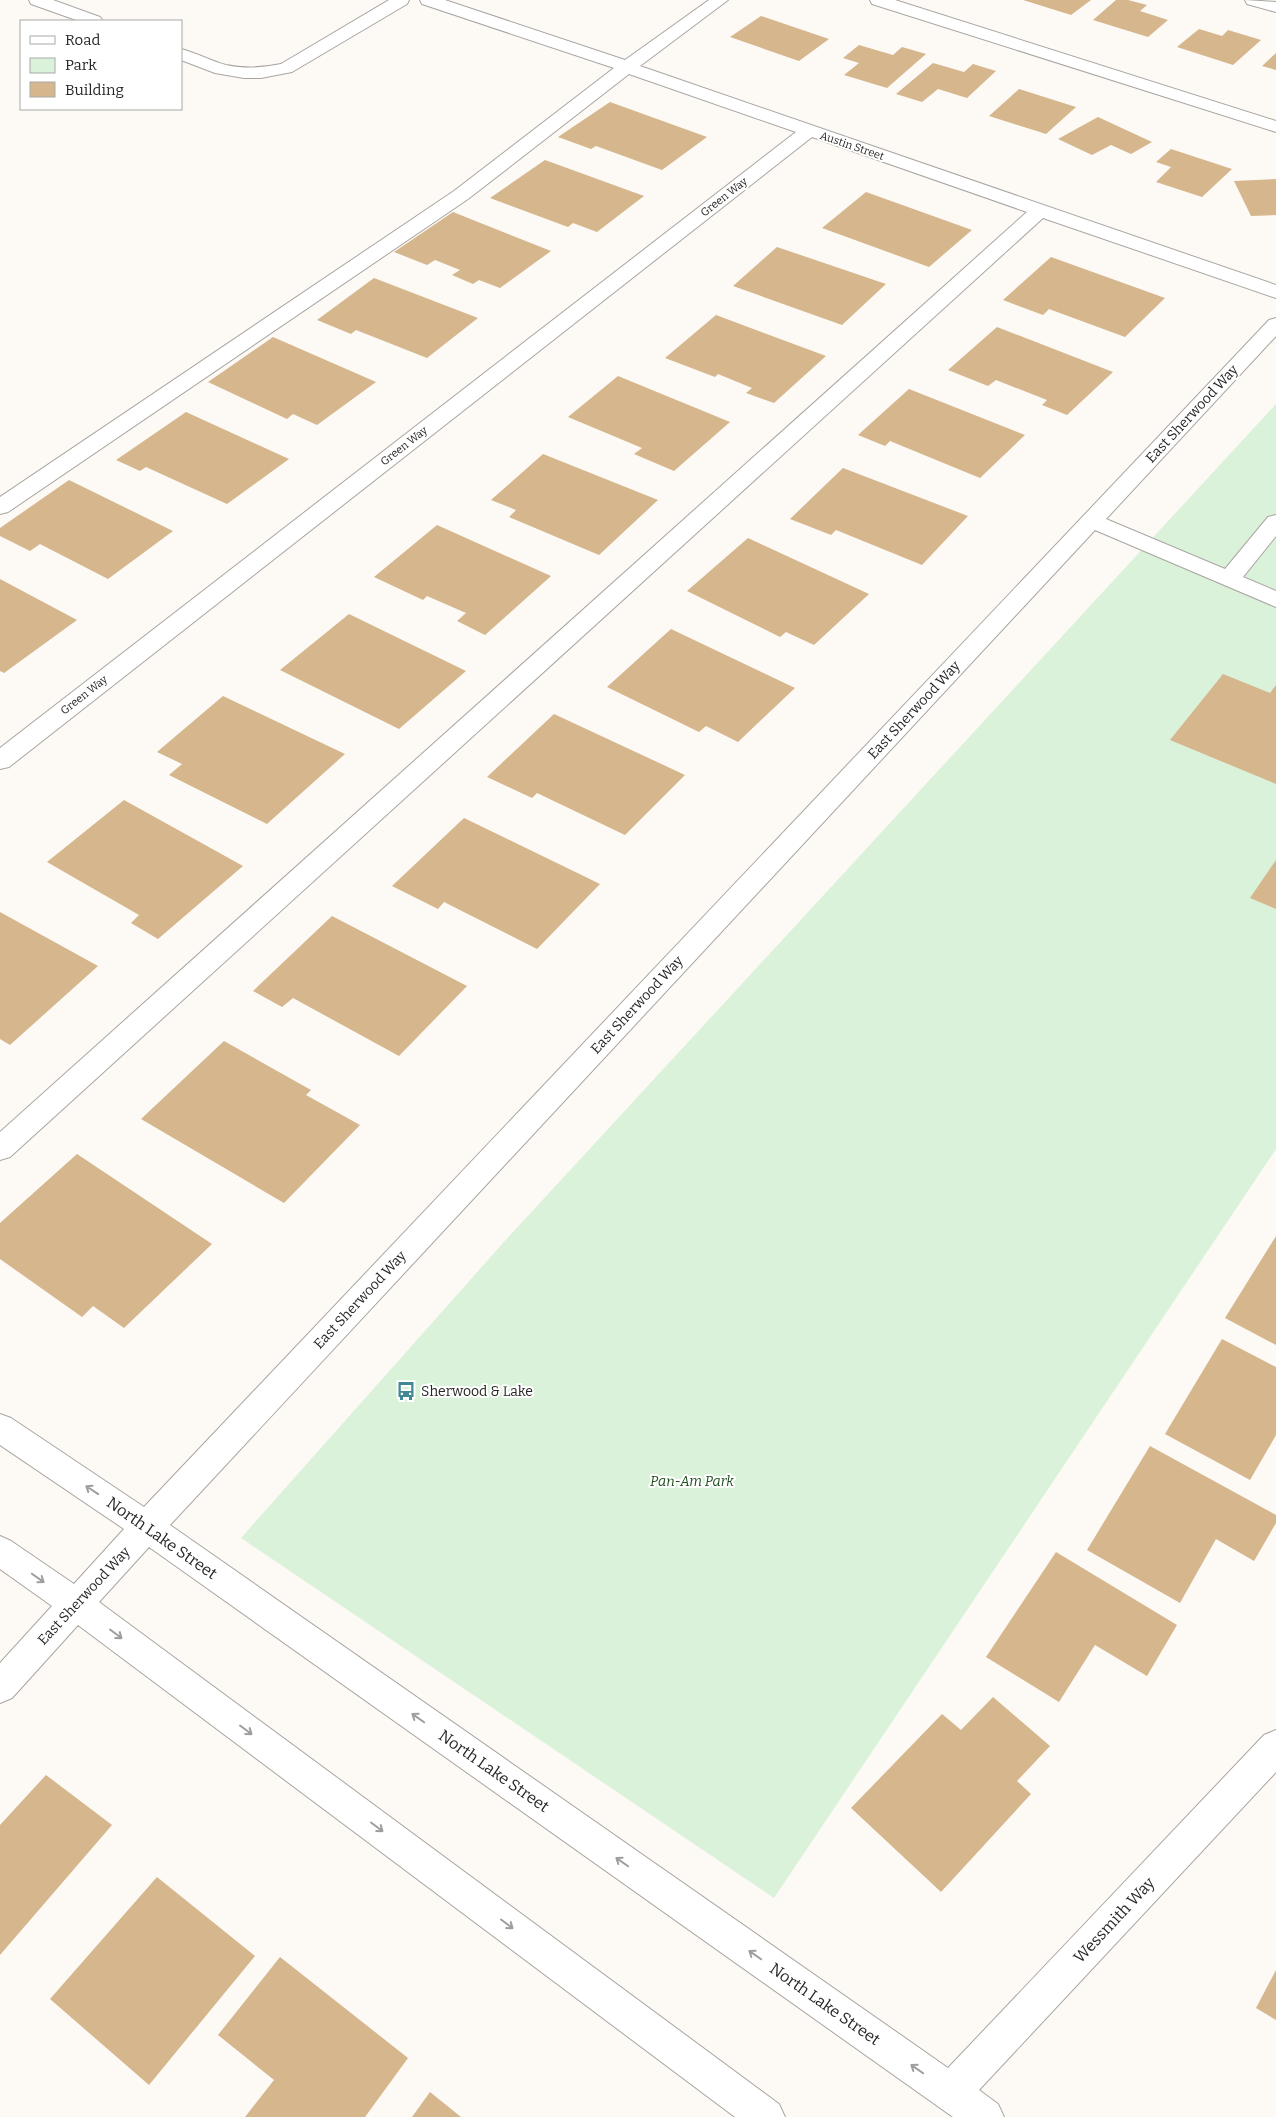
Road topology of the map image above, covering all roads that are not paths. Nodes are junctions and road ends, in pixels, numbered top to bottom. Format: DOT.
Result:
graph roads {
  1 [pos="37,0"];
  2 [pos="401,0"];
  3 [pos="428,0"];
  4 [pos="720,0"];
  5 [pos="878,0"];
  6 [pos="1253,0"];
  7 [pos="1276,7"];
  8 [pos="91,20"];
  9 [pos="182,54"];
  10 [pos="627,67"];
  11 [pos="1276,127"];
  12 [pos="808,131"];
  13 [pos="1040,211"];
  14 [pos="1276,292"];
  15 [pos="1276,324"];
  16 [pos="0,507"];
  17 [pos="1092,521"];
  18 [pos="1276,522"];
  19 [pos="1228,580"];
  20 [pos="1276,600"];
  21 [pos="0,761"];
  22 [pos="0,1149"];
  23 [pos="0,1428"];
  24 [pos="147,1527"];
  25 [pos="0,1551"];
  26 [pos="76,1604"];
  27 [pos="0,1687"];
  28 [pos="1276,1748"];
  29 [pos="951,2093"];
  30 [pos="766,2117"];
  31 [pos="985,2117"];
  1 -- 8 [label="street"];
  2 -- 9 [label="street"];
  3 -- 10 [label="street, Austin Street"];
  4 -- 10 [label="street"];
  5 -- 11 [label="street"];
  6 -- 7 [label="street"];
  10 -- 12 [label="street, Austin Street"];
  10 -- 16 [label="street"];
  12 -- 13 [label="street, Austin Street"];
  12 -- 21 [label="street, Green Way"];
  13 -- 14 [label="street, Austin Street"];
  13 -- 22 [label="street"];
  15 -- 17 [label="street, East Sherwood Way"];
  17 -- 19 [label="street"];
  17 -- 24 [label="street, East Sherwood Way"];
  18 -- 19 [label="street"];
  19 -- 20 [label="street"];
  24 -- 23 [label="street, North Lake Street, one-way"];
  24 -- 26 [label="street, East Sherwood Way"];
  29 -- 24 [label="street, North Lake Street, one-way"];
  25 -- 26 [label="street, one-way"];
  26 -- 27 [label="street, East Sherwood Way"];
  26 -- 30 [label="street, one-way"];
  28 -- 29 [label="street, Wessmith Way"];
  29 -- 31 [label="street, North Lake Street"];
}
